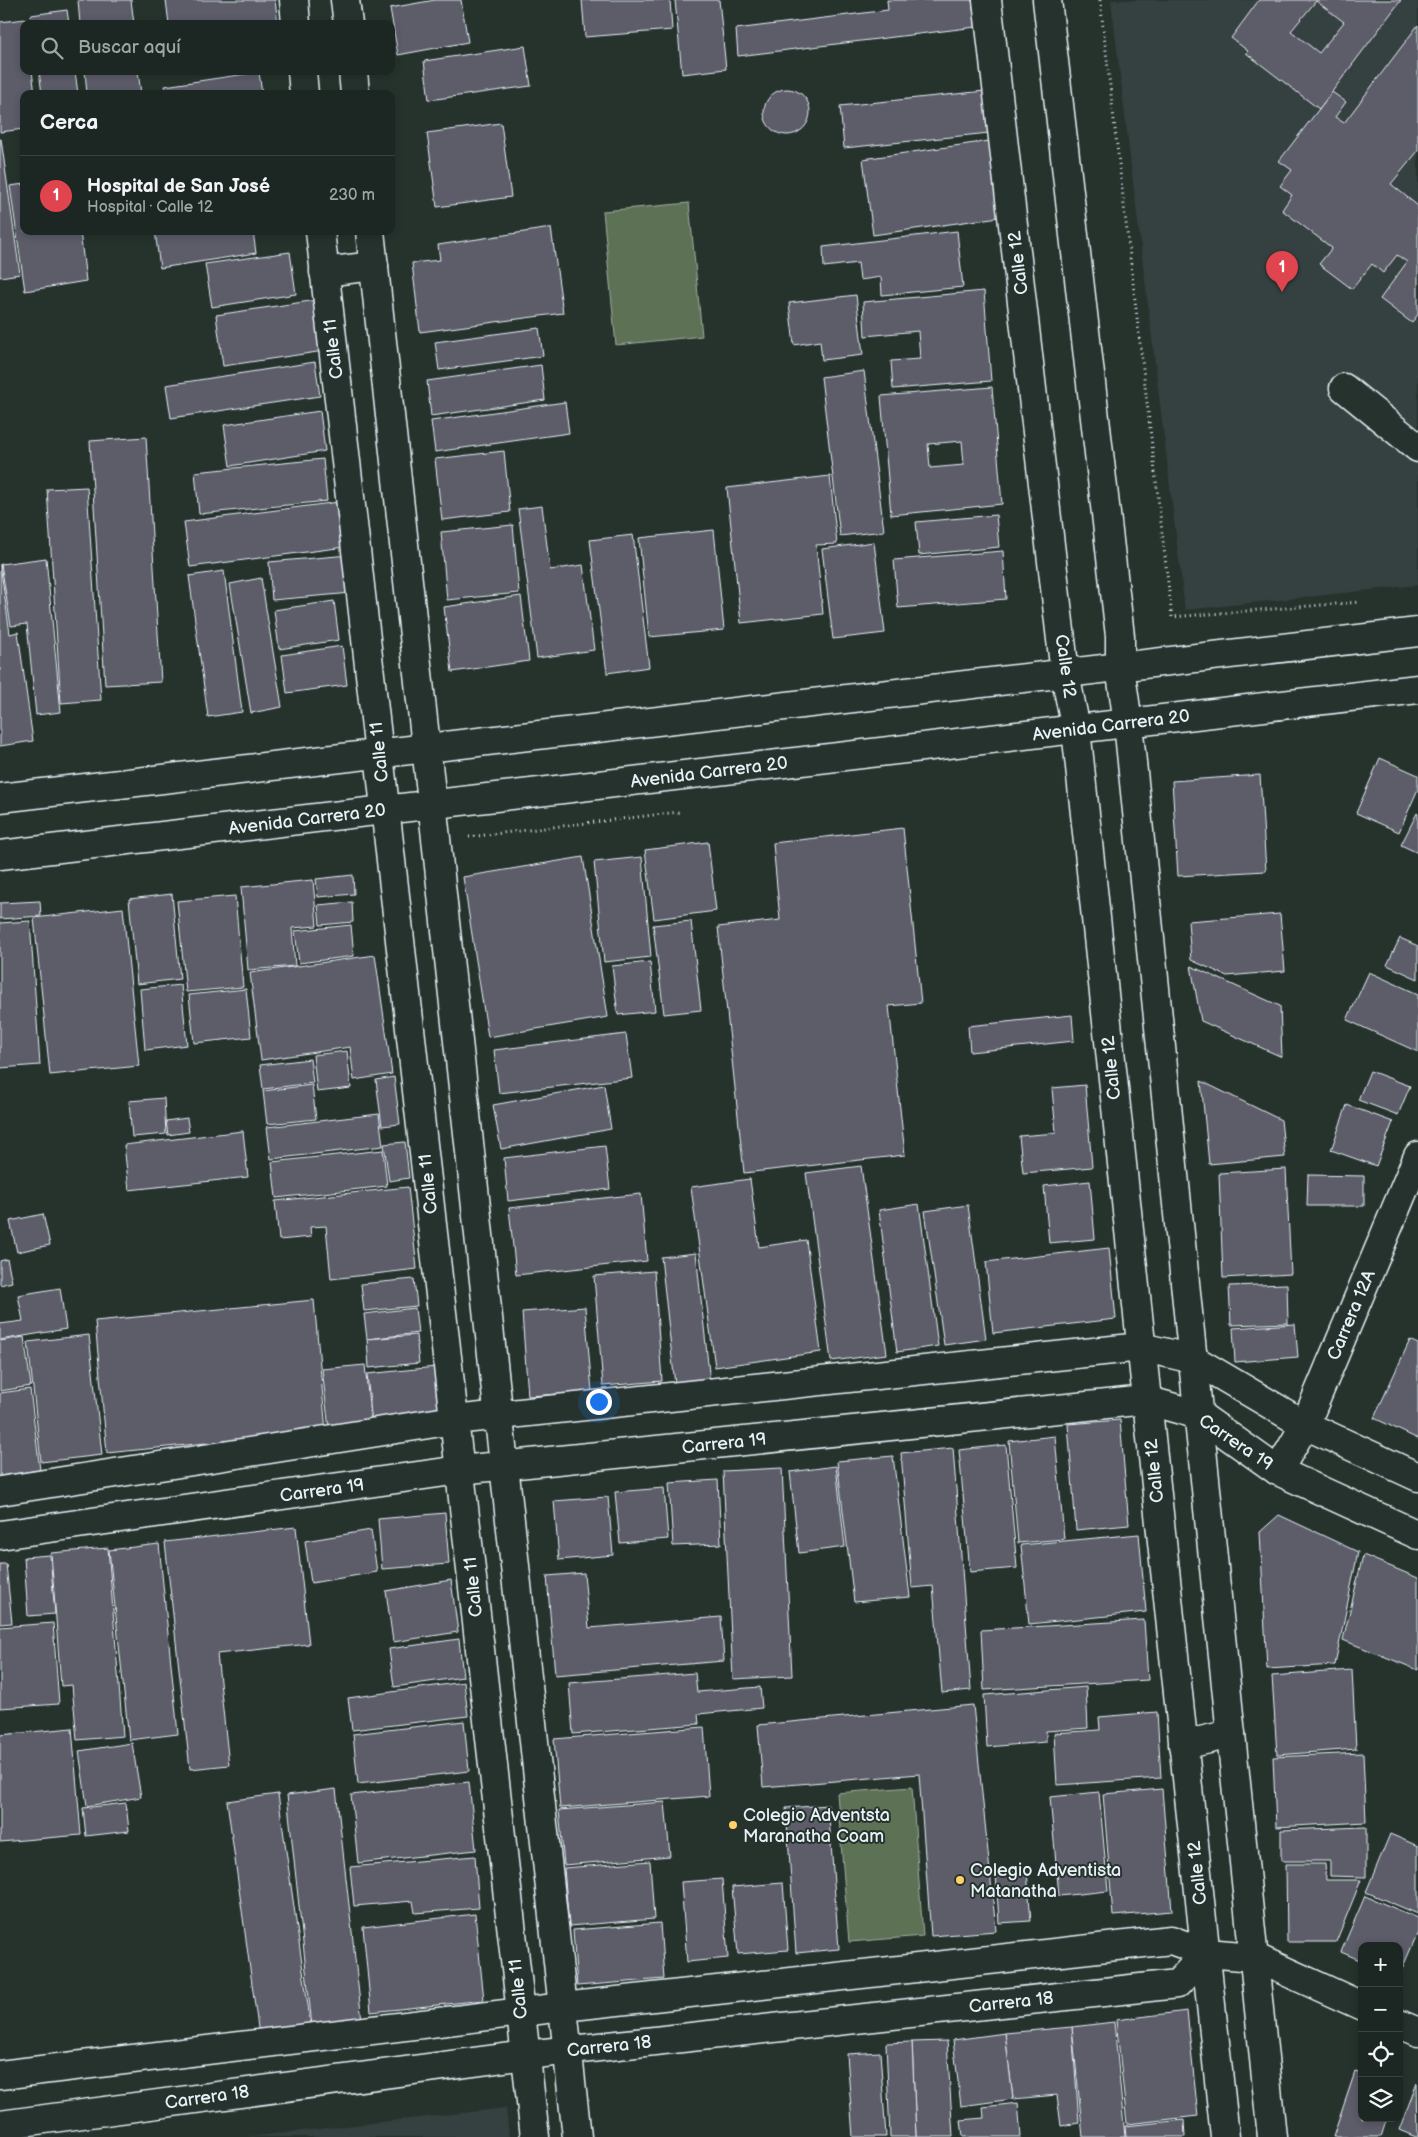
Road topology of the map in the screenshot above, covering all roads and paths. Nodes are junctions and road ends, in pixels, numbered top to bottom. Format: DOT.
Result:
graph roads {
  1 [pos="294,0"];
  2 [pos="345,0"];
  3 [pos="987,0"];
  4 [pos="1047,0"];
  5 [pos="1100,0"];
  6 [pos="296,20"];
  7 [pos="348,20"];
  8 [pos="302,75"];
  9 [pos="353,75"];
  10 [pos="304,90"];
  11 [pos="355,90"];
  12 [pos="320,235"];
  13 [pos="370,235"];
  14 [pos="374,266"];
  15 [pos="324,272"];
  16 [pos="1344,388"];
  17 [pos="1418,448"];
  18 [pos="1369,602"];
  19 [pos="1418,632"];
  20 [pos="1120,667"];
  21 [pos="1065,674"];
  22 [pos="1418,689"];
  23 [pos="1128,723"];
  24 [pos="1076,729"];
  25 [pos="426,748"];
  26 [pos="379,753"];
  27 [pos="0,798"];
  28 [pos="432,804"];
  29 [pos="385,810"];
  30 [pos="0,855"];
  31 [pos="1418,1156"];
  32 [pos="1141,1347"];
  33 [pos="1193,1359"];
  34 [pos="1146,1400"];
  35 [pos="1198,1415"];
  36 [pos="499,1416"];
  37 [pos="454,1420"];
  38 [pos="1305,1425"];
  39 [pos="504,1466"];
  40 [pos="460,1470"];
  41 [pos="1278,1471"];
  42 [pos="1418,1476"];
  43 [pos="0,1491"];
  44 [pos="1418,1535"];
  45 [pos="0,1536"];
  46 [pos="1231,1734"];
  47 [pos="1183,1745"];
  48 [pos="1206,1953"];
  49 [pos="1254,1957"];
  50 [pos="1358,2004"];
  51 [pos="563,2007"];
  52 [pos="521,2013"];
  53 [pos="1403,2026"];
  54 [pos="1418,2032"];
  55 [pos="568,2050"];
  56 [pos="526,2055"];
  57 [pos="0,2075"];
  58 [pos="0,2124"];
  59 [pos="535,2137"];
  60 [pos="577,2137"];
  61 [pos="1225,2137"];
  62 [pos="1272,2137"];
  1 -- 6 [label="street"];
  2 -- 7 [label="street"];
  3 -- 21 [label="street, Calle 12"];
  4 -- 20 [label="street"];
  5 -- 18 [label="path"];
  8 -- 10 [label="street"];
  9 -- 11 [label="street"];
  12 -- 15 [label="street, Calle 11"];
  13 -- 14 [label="street"];
  14 -- 15 [label="street"];
  14 -- 25 [label="street"];
  15 -- 26 [label="street, Calle 11"];
  16 -- 17 [label="street"];
  19 -- 20 [label="street"];
  20 -- 21 [label="street"];
  20 -- 23 [label="street"];
  21 -- 24 [label="street, Calle 12"];
  21 -- 25 [label="street"];
  22 -- 23 [label="street, Avenida Carrera 20"];
  23 -- 24 [label="street, Avenida Carrera 20"];
  23 -- 33 [label="street"];
  24 -- 28 [label="street, Avenida Carrera 20"];
  24 -- 32 [label="street, Calle 12"];
  25 -- 26 [label="street"];
  25 -- 28 [label="street"];
  26 -- 27 [label="street"];
  26 -- 29 [label="street, Calle 11"];
  28 -- 29 [label="street, Avenida Carrera 20"];
  28 -- 36 [label="street"];
  29 -- 30 [label="street, Avenida Carrera 20"];
  29 -- 37 [label="street, Calle 11"];
  31 -- 38 [label="street, Carrera 12A"];
  32 -- 33 [label="street"];
  32 -- 34 [label="street, Calle 12"];
  32 -- 36 [label="street"];
  33 -- 35 [label="street"];
  33 -- 38 [label="street"];
  34 -- 35 [label="street, Carrera 19"];
  34 -- 39 [label="street, Carrera 19"];
  34 -- 47 [label="street, Calle 12"];
  35 -- 41 [label="street, Carrera 19"];
  35 -- 46 [label="street"];
  36 -- 37 [label="street"];
  36 -- 39 [label="street"];
  37 -- 40 [label="street, Calle 11"];
  37 -- 43 [label="street"];
  38 -- 41 [label="street, Carrera 12A"];
  38 -- 42 [label="street"];
  39 -- 40 [label="street, Carrera 19"];
  39 -- 51 [label="street"];
  40 -- 45 [label="street, Carrera 19"];
  40 -- 52 [label="street, Calle 11"];
  41 -- 44 [label="street, Carrera 19"];
  46 -- 47 [label="street"];
  46 -- 49 [label="street"];
  47 -- 48 [label="street, Calle 12"];
  48 -- 49 [label="street"];
  48 -- 51 [label="street"];
  48 -- 55 [label="street, Carrera 18"];
  48 -- 61 [label="street, Calle 12"];
  49 -- 50 [label="street"];
  49 -- 62 [label="street"];
  51 -- 52 [label="street"];
  51 -- 55 [label="street"];
  52 -- 56 [label="street, Calle 11"];
  52 -- 57 [label="street"];
  53 -- 54 [label="street"];
  55 -- 56 [label="street, Carrera 18"];
  55 -- 60 [label="street"];
  56 -- 58 [label="street, Carrera 18"];
  56 -- 59 [label="street, Calle 11"];
}
